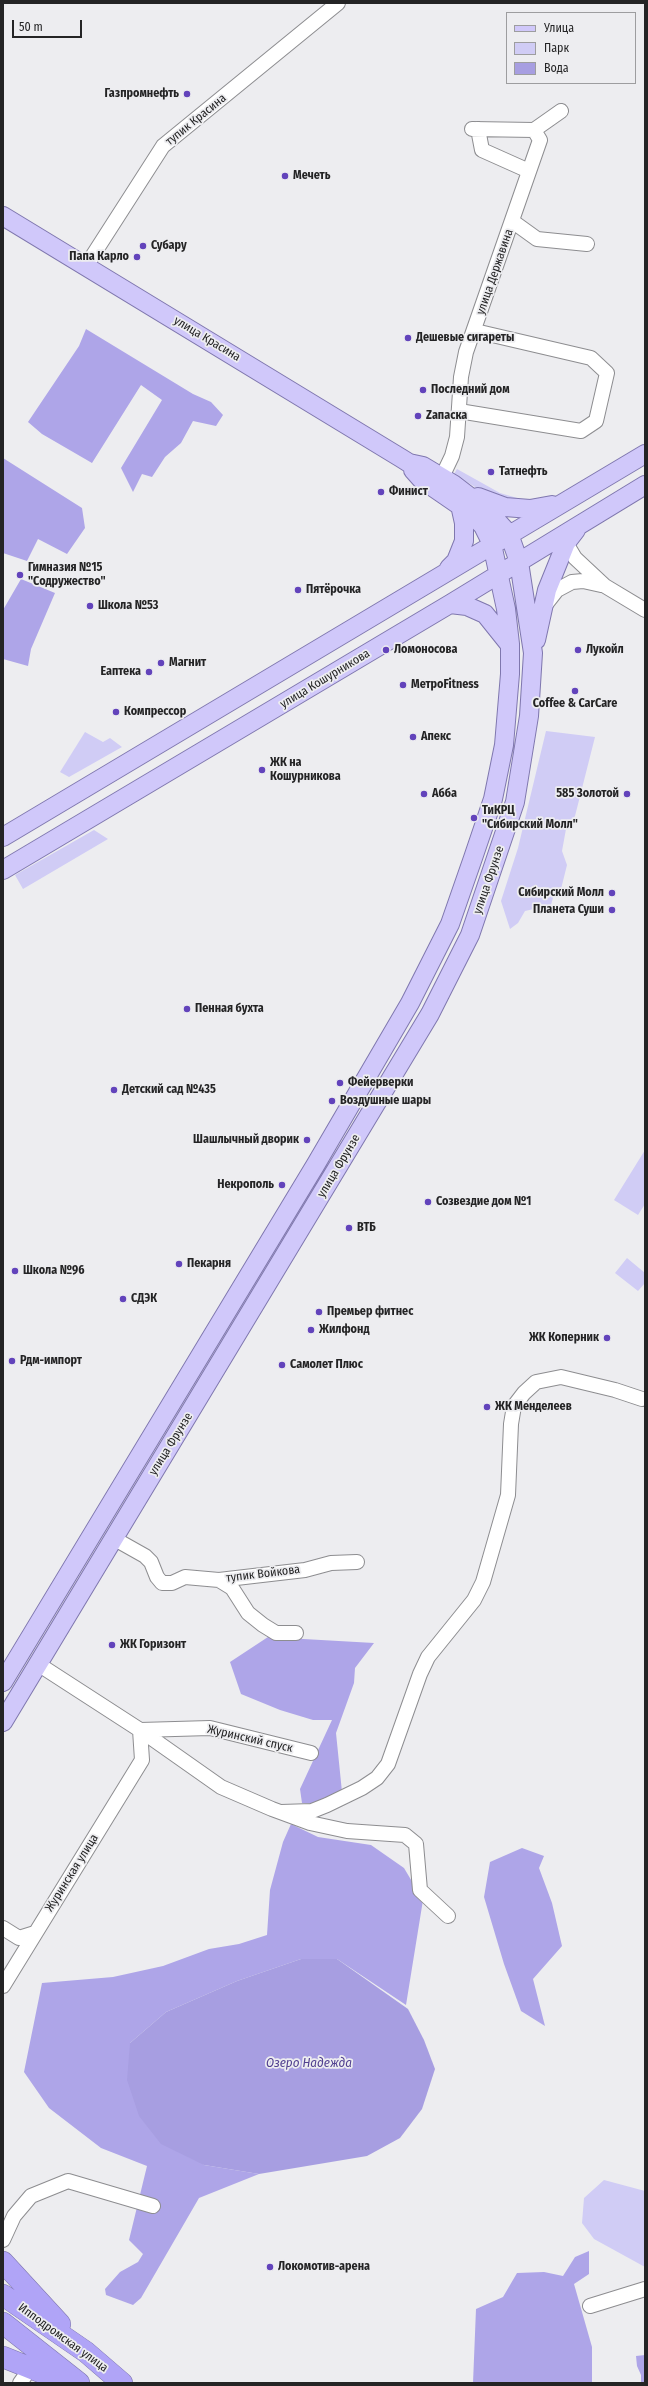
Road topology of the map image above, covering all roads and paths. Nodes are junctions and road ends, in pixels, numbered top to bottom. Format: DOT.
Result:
graph roads {
  1 [pos="338,3"];
  2 [pos="561,111"];
  3 [pos="534,130"];
  4 [pos="529,171"];
  5 [pos="3,216"];
  6 [pos="512,221"];
  7 [pos="587,244"];
  8 [pos="86,266"];
  9 [pos="475,331"];
  10 [pos="459,411"];
  11 [pos="645,454"];
  12 [pos="409,463"];
  13 [pos="442,477"];
  14 [pos="645,485"];
  15 [pos="462,499"];
  16 [pos="560,504"];
  17 [pos="580,524"];
  18 [pos="509,534"];
  19 [pos="566,543"];
  20 [pos="492,544"];
  21 [pos="519,562"];
  22 [pos="443,574"];
  23 [pos="498,575"];
  24 [pos="605,586"];
  25 [pos="450,604"];
  26 [pos="645,610"];
  27 [pos="542,612"];
  28 [pos="510,644"];
  29 [pos="533,653"];
  30 [pos="3,837"];
  31 [pos="3,870"];
  32 [pos="278,1226"];
  33 [pos="297,1236"];
  34 [pos="229,1307"];
  35 [pos="248,1318"];
  36 [pos="642,1400"];
  37 [pos="113,1538"];
  38 [pos="357,1562"];
  39 [pos="220,1580"];
  40 [pos="296,1633"];
  41 [pos="38,1664"];
  42 [pos="3,1682"];
  43 [pos="3,1722"];
  44 [pos="140,1730"];
  45 [pos="311,1753"];
  46 [pos="281,1812"];
  47 [pos="448,1916"];
  48 [pos="3,1928"];
  49 [pos="36,1932"];
  50 [pos="3,1986"];
  51 [pos="153,2206"];
  52 [pos="3,2240"];
  53 [pos="3,2262"];
  54 [pos="645,2289"];
  55 [pos="3,2295"];
  56 [pos="590,2306"];
  57 [pos="3,2323"];
  58 [pos="86,2352"];
  59 [pos="3,2357"];
  60 [pos="114,2376"];
  61 [pos="68,2383"];
  62 [pos="79,2383"];
  1 -- 8 [label="street, тупик Красина"];
  2 -- 3 [label="street"];
  3 -- 4 [label="street, улица Державина"];
  3 -- 4 [label="street"];
  4 -- 6 [label="street, улица Державина"];
  5 -- 8 [label="main road, улица Красина"];
  6 -- 7 [label="street"];
  6 -- 9 [label="street, улица Державина"];
  8 -- 12 [label="main road, улица Красина"];
  9 -- 10 [label="street, улица Державина"];
  9 -- 10 [label="street"];
  10 -- 13 [label="street, улица Державина"];
  11 -- 16 [label="main road"];
  12 -- 13 [label="main road, улица Красина"];
  12 -- 15 [label="main road, улица Красина"];
  13 -- 15 [label="main road, улица Красина"];
  14 -- 17 [label="main road, улица Кошурникова"];
  15 -- 16 [label="main road"];
  15 -- 18 [label="main road, улица Красина"];
  15 -- 20 [label="main road, улица Красина"];
  15 -- 22 [label="main road"];
  16 -- 18 [label="main road"];
  17 -- 19 [label="main road"];
  17 -- 21 [label="main road, улица Кошурникова"];
  18 -- 20 [label="main road"];
  18 -- 21 [label="main road, улица Фрунзе"];
  19 -- 24 [label="street"];
  19 -- 27 [label="main road"];
  20 -- 22 [label="main road"];
  20 -- 23 [label="main road, улица Красина"];
  21 -- 23 [label="main road, улица Кошурникова"];
  21 -- 29 [label="main road, улица Фрунзе"];
  22 -- 30 [label="main road"];
  23 -- 25 [label="main road, улица Кошурникова"];
  23 -- 28 [label="main road, улица Фрунзе"];
  24 -- 26 [label="street"];
  24 -- 27 [label="street"];
  25 -- 28 [label="main road"];
  25 -- 31 [label="main road, улица Кошурникова"];
  27 -- 29 [label="main road"];
  28 -- 32 [label="main road, улица Фрунзе"];
  29 -- 33 [label="main road, улица Фрунзе"];
  32 -- 33 [label="main road"];
  32 -- 34 [label="main road, улица Фрунзе"];
  33 -- 35 [label="main road, улица Фрунзе"];
  34 -- 35 [label="main road"];
  34 -- 42 [label="main road, улица Фрунзе"];
  35 -- 37 [label="main road, улица Фрунзе"];
  36 -- 46 [label="street"];
  37 -- 39 [label="street"];
  37 -- 41 [label="main road, улица Фрунзе"];
  38 -- 39 [label="street, тупик Войкова"];
  39 -- 40 [label="street, тупик Войкова"];
  41 -- 43 [label="main road, улица Фрунзе"];
  41 -- 44 [label="street"];
  44 -- 45 [label="street, Журинский спуск"];
  44 -- 46 [label="street"];
  44 -- 49 [label="street, Журинская улица"];
  46 -- 47 [label="street"];
  48 -- 49 [label="street"];
  49 -- 50 [label="street, Журинская улица"];
  51 -- 52 [label="street"];
  53 -- 58 [label="highway"];
  54 -- 56 [label="street"];
  55 -- 58 [label="highway, Ипподромская улица"];
  57 -- 62 [label="highway, Ипподромская улица"];
  58 -- 60 [label="highway, Ипподромская улица"];
  59 -- 61 [label="highway"];
}
